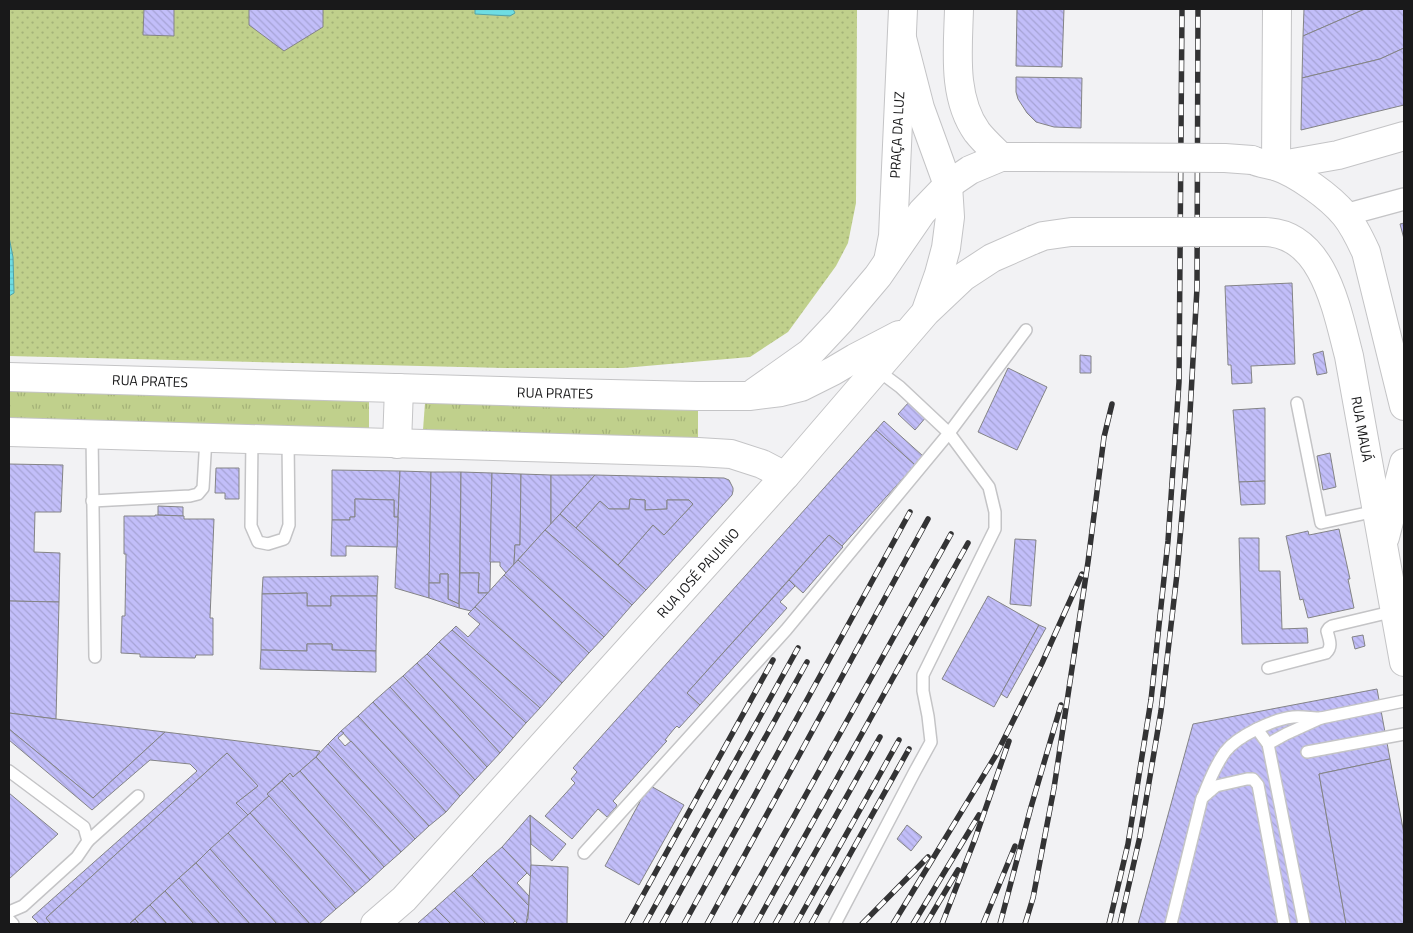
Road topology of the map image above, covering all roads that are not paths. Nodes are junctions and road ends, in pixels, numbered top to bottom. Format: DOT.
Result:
graph roads {
  1 [pos="903,9"];
  2 [pos="959,9"];
  3 [pos="1277,9"];
  4 [pos="902,38"];
  5 [pos="1404,136"];
  6 [pos="1001,157"];
  7 [pos="1264,163"];
  8 [pos="948,185"];
  9 [pos="1404,199"];
  10 [pos="1345,215"];
  11 [pos="1033,240"];
  12 [pos="888,261"];
  13 [pos="918,321"];
  14 [pos="1026,330"];
  15 [pos="876,369"];
  16 [pos="9,377"];
  17 [pos="399,388"];
  18 [pos="749,396"];
  19 [pos="1297,403"];
  20 [pos="1404,406"];
  21 [pos="9,432"];
  22 [pos="949,433"];
  23 [pos="92,435"];
  24 [pos="206,438"];
  25 [pos="252,440"];
  26 [pos="288,441"];
  27 [pos="397,444"];
  28 [pos="1404,463"];
  29 [pos="785,476"];
  30 [pos="92,501"];
  31 [pos="1376,511"];
  32 [pos="1383,544"];
  33 [pos="1395,611"];
  34 [pos="95,657"];
  35 [pos="1404,662"];
  36 [pos="1268,668"];
  37 [pos="1404,701"];
  38 [pos="1321,718"];
  39 [pos="1257,729"];
  40 [pos="1404,734"];
  41 [pos="1268,744"];
  42 [pos="1307,752"];
  43 [pos="9,771"];
  44 [pos="138,796"];
  45 [pos="1202,798"];
  46 [pos="88,841"];
  47 [pos="584,853"];
  48 [pos="9,912"];
  49 [pos="9,920"];
  50 [pos="13,924"];
  51 [pos="375,924"];
  52 [pos="835,924"];
  53 [pos="1171,924"];
  54 [pos="1284,924"];
  55 [pos="1304,924"];
  1 -- 4 [label="main road, PRAÇA DA LUZ"];
  2 -- 6 [label="main road"];
  3 -- 7 [label="main road"];
  4 -- 8 [label="main road"];
  4 -- 12 [label="main road, PRAÇA DA LUZ"];
  5 -- 7 [label="main road"];
  6 -- 7 [label="main road, bridge"];
  6 -- 8 [label="main road"];
  7 -- 10 [label="main road"];
  8 -- 12 [label="main road"];
  8 -- 13 [label="main road"];
  9 -- 10 [label="street"];
  10 -- 20 [label="main road"];
  11 -- 13 [label="main road, RUA JOSÉ PAULINO"];
  11 -- 31 [label="main road, RUA MAUÁ, bridge"];
  12 -- 18 [label="main road"];
  13 -- 15 [label="main road, RUA JOSÉ PAULINO"];
  13 -- 18 [label="main road, RUA PRATES"];
  14 -- 22 [label="lane"];
  15 -- 22 [label="lane"];
  15 -- 29 [label="main road, RUA JOSÉ PAULINO"];
  16 -- 17 [label="main road, RUA PRATES"];
  17 -- 18 [label="main road, RUA PRATES"];
  17 -- 27 [label="main road"];
  19 -- 31 [label="lane"];
  21 -- 23 [label="main road"];
  22 -- 47 [label="lane"];
  22 -- 52 [label="lane"];
  23 -- 24 [label="main road"];
  23 -- 30 [label="lane"];
  24 -- 25 [label="main road"];
  24 -- 30 [label="lane"];
  25 -- 26 [label="main road"];
  25 -- 26 [label="lane"];
  26 -- 27 [label="main road"];
  27 -- 29 [label="main road"];
  28 -- 32 [label="main road"];
  29 -- 51 [label="main road, RUA JOSÉ PAULINO"];
  30 -- 34 [label="lane"];
  31 -- 32 [label="main road, RUA MAUÁ"];
  32 -- 33 [label="main road, RUA MAUÁ"];
  33 -- 35 [label="main road, RUA MAUÁ"];
  33 -- 36 [label="lane"];
  37 -- 38 [label="lane"];
  38 -- 39 [label="lane"];
  38 -- 41 [label="lane"];
  39 -- 41 [label="lane"];
  39 -- 45 [label="lane"];
  40 -- 42 [label="lane"];
  41 -- 55 [label="lane"];
  43 -- 46 [label="lane"];
  44 -- 46 [label="lane"];
  45 -- 53 [label="lane"];
  45 -- 54 [label="lane"];
  46 -- 48 [label="lane"];
  49 -- 50 [label="lane"];
}
